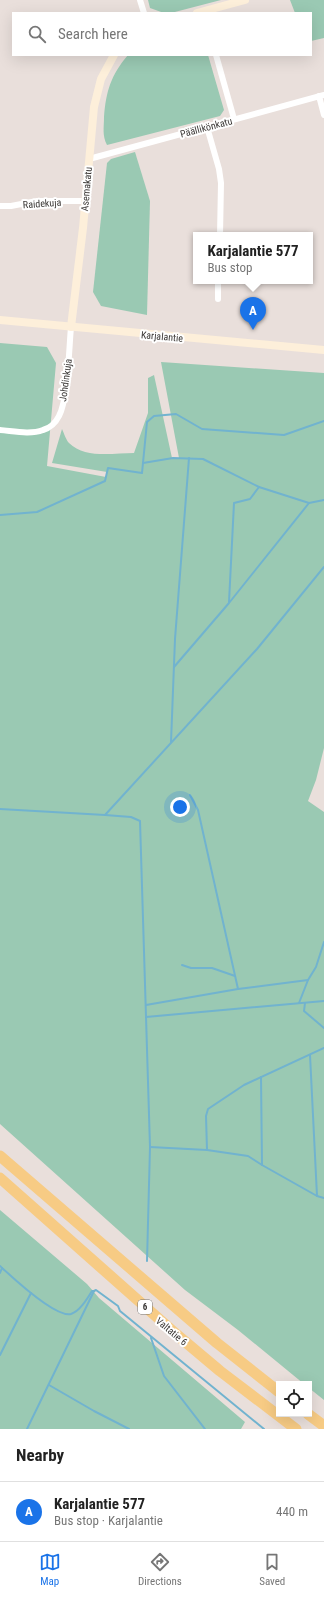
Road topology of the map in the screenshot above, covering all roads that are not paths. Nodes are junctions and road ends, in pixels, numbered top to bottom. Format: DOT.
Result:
graph roads {
  1 [pos="140,0"];
  2 [pos="245,0"];
  3 [pos="144,12"];
  4 [pos="202,12"];
  5 [pos="113,56"];
  6 [pos="216,56"];
  7 [pos="321,96"];
  8 [pos="324,115"];
  9 [pos="234,119"];
  10 [pos="206,127"];
  11 [pos="89,159"];
  12 [pos="85,201"];
  13 [pos="0,206"];
  14 [pos="220,232"];
  15 [pos="218,284"];
  16 [pos="218,299"];
  17 [pos="0,320"];
  18 [pos="71,327"];
  19 [pos="324,350"];
  20 [pos="0,430"];
  21 [pos="0,1156"];
  22 [pos="0,1178"];
  23 [pos="276,1390"];
  24 [pos="312,1417"];
  25 [pos="324,1426"];
  26 [pos="296,1429"];
  1 -- 3 [label="street"];
  2 -- 4 [label="main road"];
  5 -- 11 [label="main road, Asemakatu"];
  6 -- 9 [label="street"];
  7 -- 8 [label="street"];
  7 -- 9 [label="street, Päällikönkatu"];
  9 -- 10 [label="street, Päällikönkatu"];
  10 -- 11 [label="street, Päällikönkatu"];
  10 -- 14 [label="street"];
  11 -- 12 [label="main road, Asemakatu"];
  12 -- 13 [label="street, Raidekuja"];
  12 -- 18 [label="main road, Asemakatu"];
  15 -- 16 [label="street"];
  17 -- 18 [label="main road, Karjalantie"];
  18 -- 19 [label="main road, Karjalantie"];
  18 -- 20 [label="street, Johdinkuja"];
  21 -- 23 [label="highway, Valtatie 6 / 6"];
  22 -- 26 [label="highway, Valtatie 6 / 6"];
  24 -- 25 [label="highway"];
}
